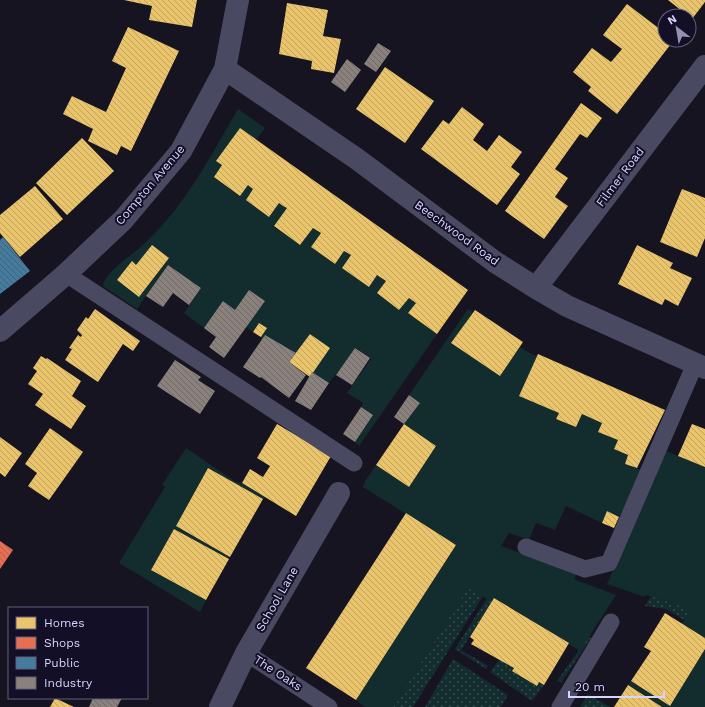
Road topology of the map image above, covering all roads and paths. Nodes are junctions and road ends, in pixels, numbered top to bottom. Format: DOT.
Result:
graph roads {
  1 [pos="238,0"];
  2 [pos="705,66"];
  3 [pos="225,69"];
  4 [pos="66,274"];
  5 [pos="536,288"];
  6 [pos="0,331"];
  7 [pos="700,366"];
  8 [pos="354,463"];
  9 [pos="339,493"];
  10 [pos="526,547"];
  11 [pos="611,622"];
  12 [pos="246,653"];
  13 [pos="220,707"];
  14 [pos="330,707"];
  15 [pos="560,707"];
  1 -- 3 [label="street, Compton Avenue"];
  2 -- 5 [label="street, Filmer Road"];
  3 -- 4 [label="street, Compton Avenue"];
  3 -- 5 [label="street, Beechwood Road"];
  4 -- 6 [label="street, Compton Avenue"];
  4 -- 8 [label="lane"];
  5 -- 7 [label="street, Beechwood Road"];
  7 -- 10 [label="lane"];
  9 -- 12 [label="street, School Lane"];
  11 -- 15 [label="lane"];
  12 -- 13 [label="street, School Lane"];
  12 -- 14 [label="lane, The Oaks"];
}
